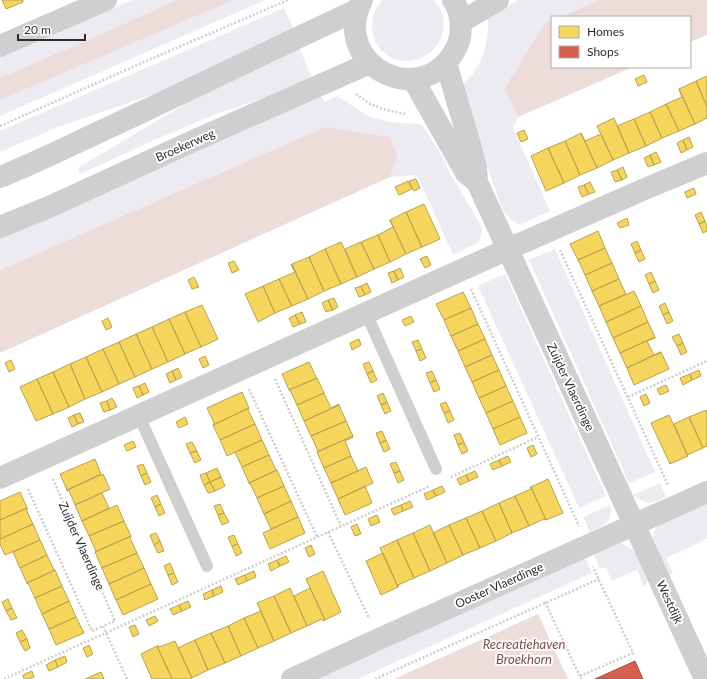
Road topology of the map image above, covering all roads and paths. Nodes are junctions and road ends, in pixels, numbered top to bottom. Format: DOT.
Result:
graph roads {
  1 [pos="288,0"];
  2 [pos="453,0"];
  3 [pos="498,0"];
  4 [pos="94,2"];
  5 [pos="360,5"];
  6 [pos="461,22"];
  7 [pos="0,46"];
  8 [pos="446,63"];
  9 [pos="370,64"];
  10 [pos="413,79"];
  11 [pos="356,93"];
  12 [pos="430,109"];
  13 [pos="0,126"];
  14 [pos="707,163"];
  15 [pos="0,177"];
  16 [pos="477,182"];
  17 [pos="0,227"];
  18 [pos="551,230"];
  19 [pos="508,249"];
  20 [pos="463,270"];
  21 [pos="366,313"];
  22 [pos="265,359"];
  23 [pos="707,361"];
  24 [pos="240,370"];
  25 [pos="628,397"];
  26 [pos="139,416"];
  27 [pos="538,437"];
  28 [pos="44,458"];
  29 [pos="436,468"];
  30 [pos="20,469"];
  31 [pos="661,469"];
  32 [pos="0,478"];
  33 [pos="447,478"];
  34 [pos="433,485"];
  35 [pos="707,492"];
  36 [pos="571,509"];
  37 [pos="634,525"];
  38 [pos="341,526"];
  39 [pos="328,532"];
  40 [pos="317,537"];
  41 [pos="207,566"];
  42 [pos="595,569"];
  43 [pos="599,579"];
  44 [pos="545,602"];
  45 [pos="362,603"];
  46 [pos="103,626"];
  47 [pos="106,633"];
  48 [pos="580,678"];
  49 [pos="4,679"];
  50 [pos="127,679"];
  51 [pos="292,679"];
  52 [pos="375,679"];
  53 [pos="705,679"];
  1 -- 13 [label="path"];
  2 -- 6 [label="street"];
  3 -- 6 [label="street"];
  4 -- 7 [label="street"];
  5 -- 9 [label="street"];
  5 -- 15 [label="street"];
  6 -- 8 [label="street"];
  8 -- 10 [label="street"];
  8 -- 16 [label="street, Zuijder Vlaerdinge"];
  9 -- 10 [label="street"];
  9 -- 17 [label="street, Broekerweg"];
  10 -- 12 [label="street, Zuijder Vlaerdinge"];
  11 -- 12 [label="path"];
  12 -- 16 [label="street, Zuijder Vlaerdinge"];
  14 -- 18 [label="street"];
  16 -- 19 [label="street, Zuijder Vlaerdinge"];
  18 -- 19 [label="street"];
  18 -- 25 [label="path"];
  19 -- 20 [label="street"];
  19 -- 37 [label="street, Zuijder Vlaerdinge"];
  20 -- 21 [label="street"];
  20 -- 27 [label="path"];
  21 -- 22 [label="street"];
  21 -- 29 [label="lane"];
  22 -- 24 [label="street"];
  22 -- 38 [label="path"];
  23 -- 25 [label="path"];
  24 -- 26 [label="street"];
  24 -- 40 [label="path"];
  25 -- 31 [label="path"];
  26 -- 28 [label="street"];
  26 -- 41 [label="lane"];
  27 -- 33 [label="path"];
  27 -- 36 [label="path"];
  28 -- 30 [label="street"];
  28 -- 46 [label="path, Zuijder Vlaerdinge"];
  30 -- 32 [label="street"];
  30 -- 46 [label="path"];
  34 -- 38 [label="path"];
  35 -- 37 [label="street, Ooster Vlaerdinge"];
  37 -- 51 [label="street, Ooster Vlaerdinge"];
  37 -- 53 [label="street, Westdijk"];
  38 -- 39 [label="path"];
  39 -- 40 [label="path"];
  39 -- 45 [label="path"];
  40 -- 47 [label="path"];
  42 -- 43 [label="path"];
  43 -- 44 [label="path"];
  43 -- 48 [label="path"];
  44 -- 48 [label="path"];
  44 -- 52 [label="path"];
  46 -- 47 [label="path"];
  47 -- 49 [label="path"];
  47 -- 50 [label="path"];
}
